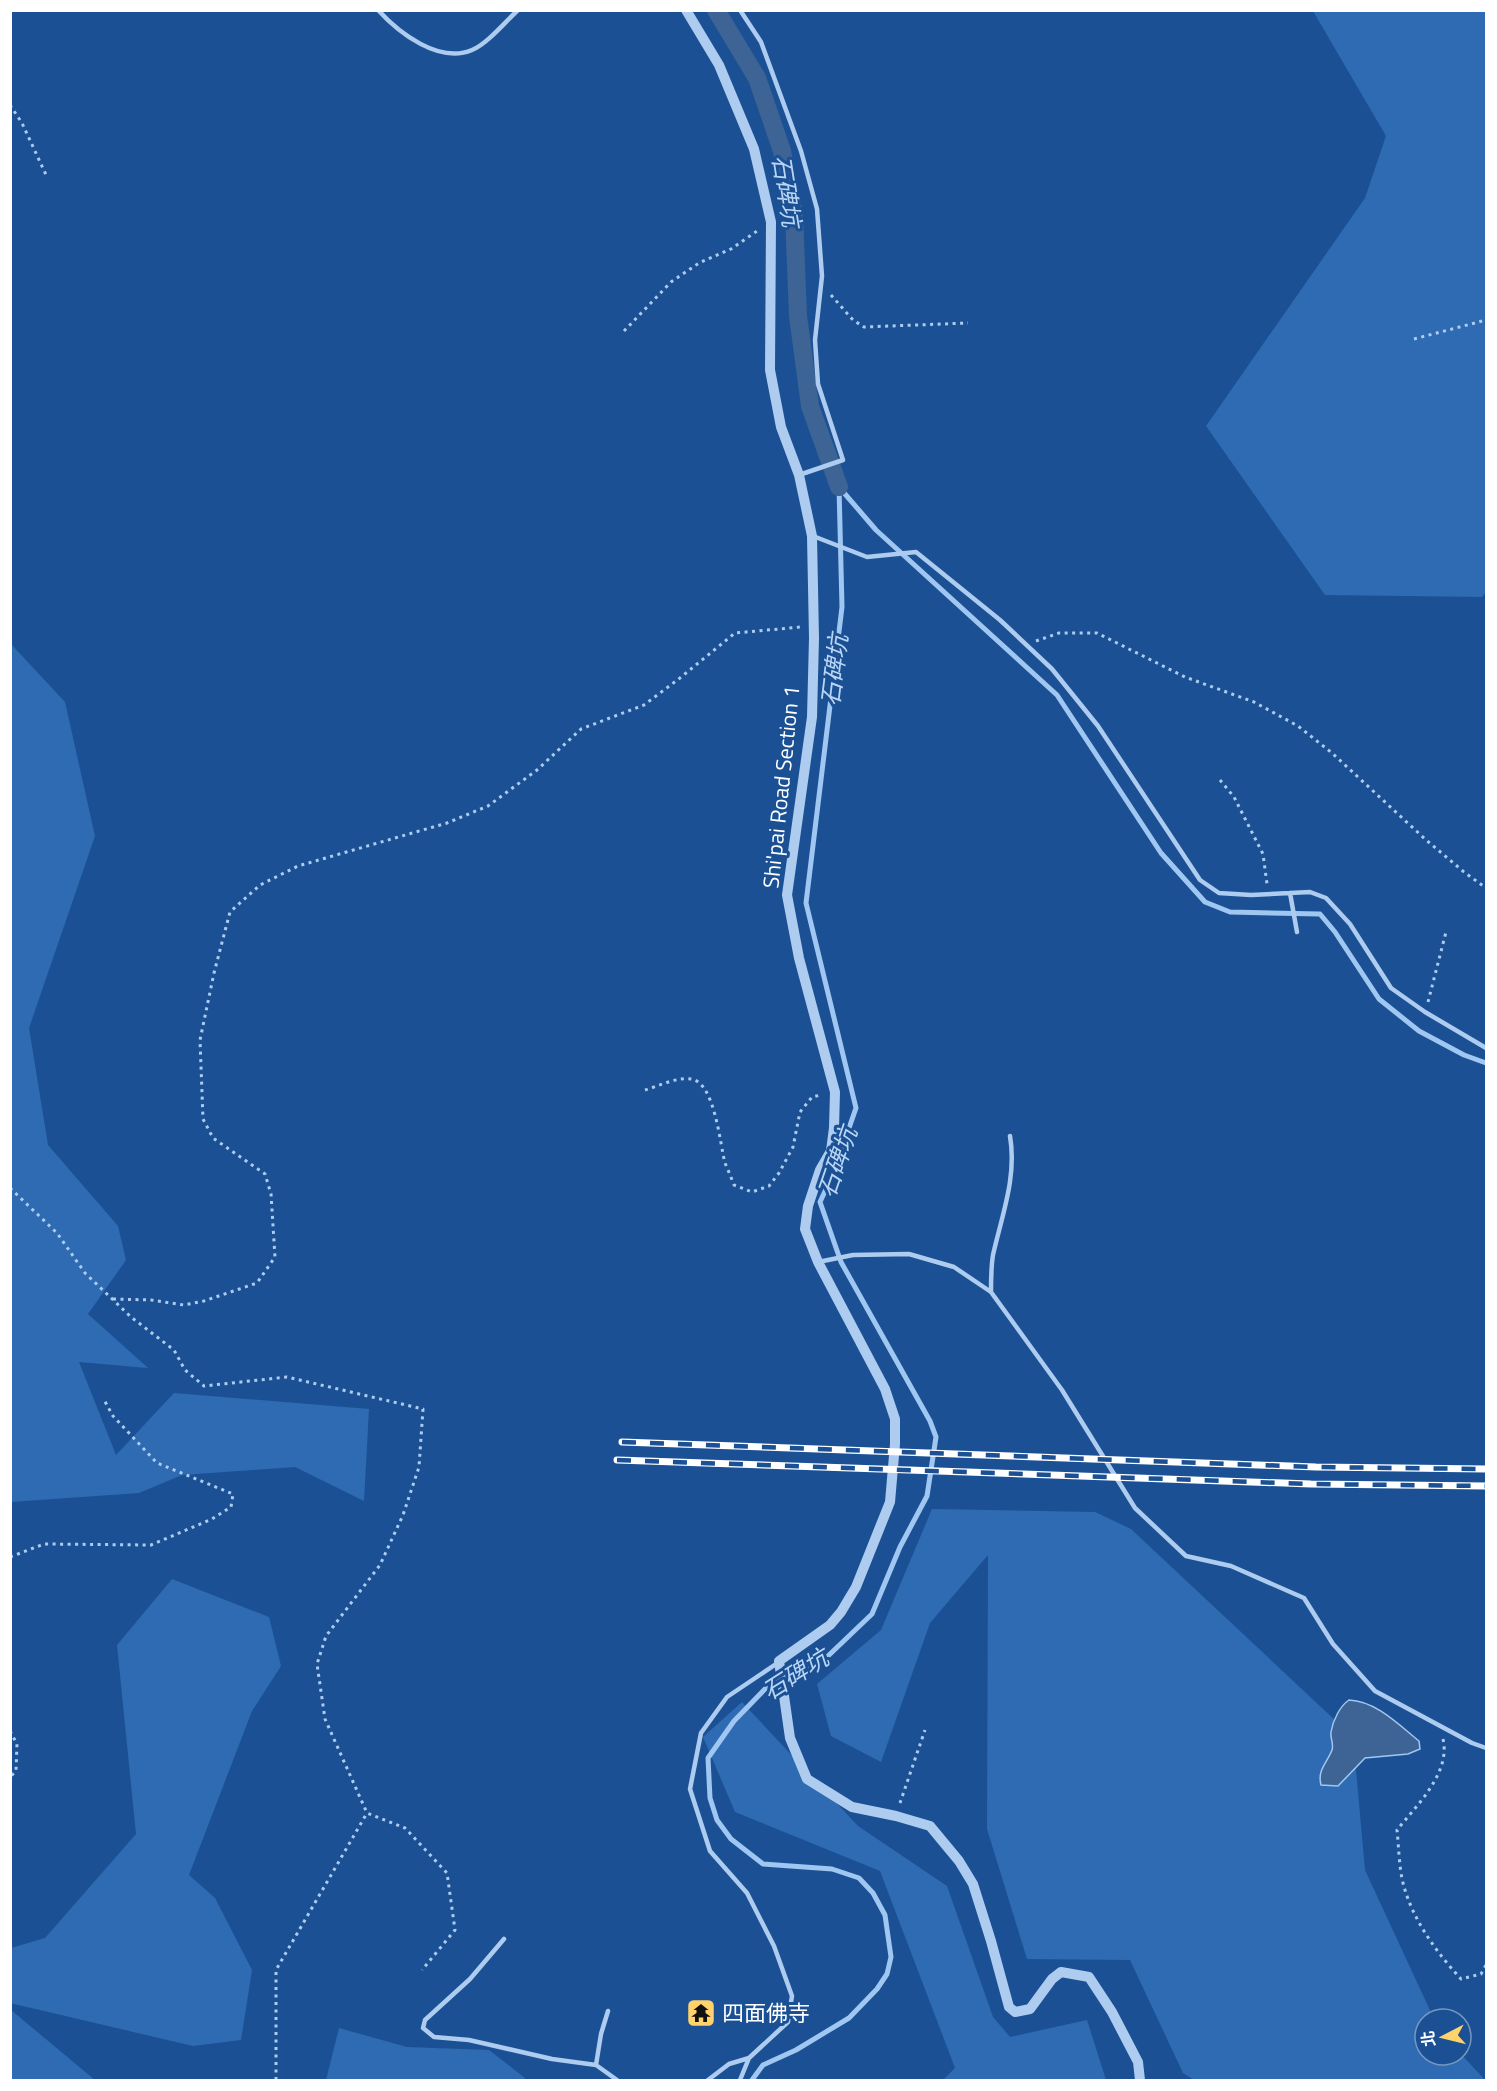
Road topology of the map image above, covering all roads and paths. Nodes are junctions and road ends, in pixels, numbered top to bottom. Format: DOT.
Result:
graph roads {
  1 [pos="378,10"];
  2 [pos="518,10"];
  3 [pos="740,10"];
  4 [pos="687,11"];
  5 [pos="10,105"];
  6 [pos="47,177"];
  7 [pos="771,222"];
  8 [pos="821,284"];
  9 [pos="1486,320"];
  10 [pos="968,323"];
  11 [pos="624,331"];
  12 [pos="1414,339"];
  13 [pos="799,475"];
  14 [pos="812,536"];
  15 [pos="814,626"];
  16 [pos="1025,645"];
  17 [pos="1220,780"];
  18 [pos="1486,888"];
  19 [pos="1290,893"];
  20 [pos="1268,894"];
  21 [pos="1446,932"];
  22 [pos="1297,933"];
  23 [pos="1425,1012"];
  24 [pos="1486,1048"];
  25 [pos="645,1090"];
  26 [pos="835,1092"];
  27 [pos="1010,1136"];
  28 [pos="10,1188"];
  29 [pos="818,1262"];
  30 [pos="991,1292"];
  31 [pos="113,1299"];
  32 [pos="103,1398"];
  33 [pos="10,1557"];
  34 [pos="779,1661"];
  35 [pos="1440,1726"];
  36 [pos="925,1730"];
  37 [pos="10,1731"];
  38 [pos="1486,1748"];
  39 [pos="10,1777"];
  40 [pos="368,1814"];
  41 [pos="896,1816"];
  42 [pos="504,1939"];
  43 [pos="1486,1965"];
  44 [pos="422,1970"];
  45 [pos="608,2011"];
  46 [pos="749,2058"];
  47 [pos="596,2065"];
  48 [pos="276,2080"];
  49 [pos="615,2080"];
  50 [pos="708,2080"];
  51 [pos="740,2080"];
  52 [pos="1140,2080"];
  1 -- 2 [label="lane"];
  3 -- 8 [label="lane"];
  4 -- 7 [label="street, Shi'pai Road Section 1"];
  5 -- 6 [label="path"];
  7 -- 11 [label="path"];
  7 -- 13 [label="street, Shi'pai Road Section 1"];
  8 -- 10 [label="path"];
  8 -- 13 [label="lane"];
  9 -- 12 [label="path"];
  13 -- 14 [label="street, Shi'pai Road Section 1"];
  14 -- 15 [label="street, Shi'pai Road Section 1"];
  14 -- 16 [label="lane"];
  15 -- 26 [label="street, Shi'pai Road Section 1"];
  15 -- 31 [label="path"];
  16 -- 18 [label="path"];
  16 -- 20 [label="lane"];
  17 -- 20 [label="path"];
  19 -- 20 [label="lane"];
  19 -- 22 [label="lane"];
  19 -- 23 [label="lane"];
  21 -- 23 [label="path"];
  23 -- 24 [label="lane"];
  25 -- 26 [label="path"];
  26 -- 29 [label="street, Shi'pai Road Section 1"];
  27 -- 30 [label="lane"];
  28 -- 31 [label="path"];
  29 -- 30 [label="lane"];
  29 -- 34 [label="street, Shi'pai Road Section 1"];
  30 -- 35 [label="lane"];
  31 -- 40 [label="path"];
  32 -- 33 [label="path"];
  34 -- 41 [label="street"];
  34 -- 46 [label="lane"];
  35 -- 38 [label="lane"];
  35 -- 43 [label="path"];
  36 -- 41 [label="path"];
  37 -- 39 [label="path"];
  40 -- 44 [label="path"];
  40 -- 48 [label="path"];
  41 -- 52 [label="street"];
  42 -- 47 [label="lane"];
  45 -- 47 [label="lane"];
  46 -- 50 [label="lane"];
  46 -- 51 [label="lane"];
  47 -- 49 [label="lane"];
}
